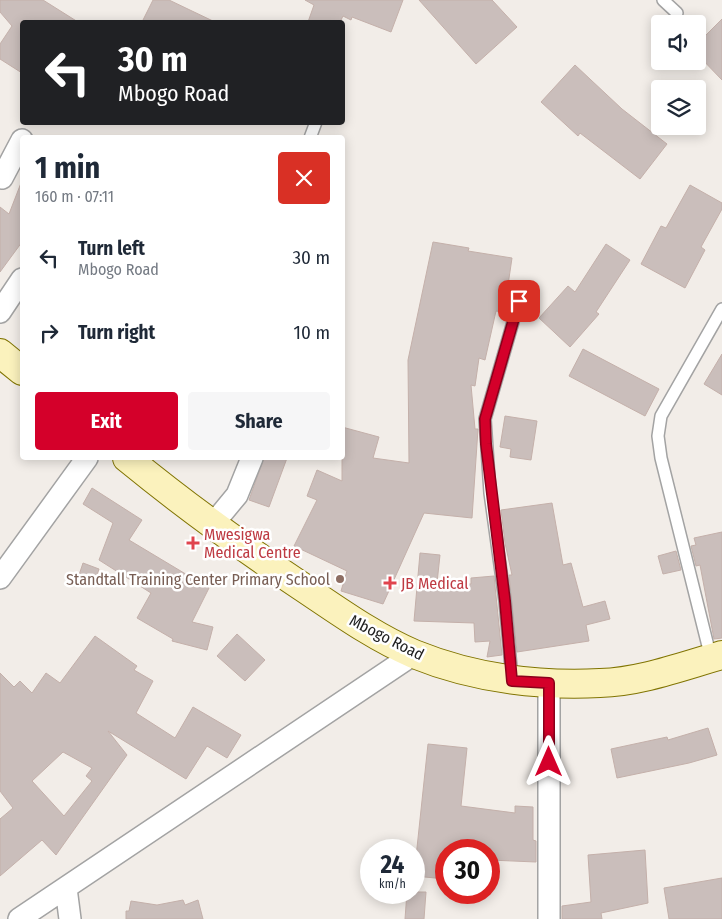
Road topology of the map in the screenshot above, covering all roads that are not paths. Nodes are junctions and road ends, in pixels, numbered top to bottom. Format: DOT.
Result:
graph roads {
  1 [pos="663,0"];
  2 [pos="677,13"];
  3 [pos="20,144"];
  4 [pos="0,177"];
  5 [pos="20,281"];
  6 [pos="519,301"];
  7 [pos="722,309"];
  8 [pos="0,312"];
  9 [pos="0,353"];
  10 [pos="20,369"];
  11 [pos="86,460"];
  12 [pos="130,460"];
  13 [pos="251,460"];
  14 [pos="214,524"];
  15 [pos="0,578"];
  16 [pos="414,654"];
  17 [pos="716,657"];
  18 [pos="512,681"];
  19 [pos="549,683"];
  20 [pos="66,888"];
  21 [pos="19,919"];
  22 [pos="70,919"];
  23 [pos="549,919"];
  1 -- 2 [label="lane"];
  3 -- 4 [label="street"];
  5 -- 8 [label="street"];
  6 -- 18 [label="lane"];
  7 -- 17 [label="lane"];
  9 -- 10 [label="main road"];
  11 -- 15 [label="street"];
  12 -- 14 [label="main road, Mbogo Road"];
  13 -- 14 [label="street"];
  14 -- 16 [label="main road, Mbogo Road"];
  16 -- 18 [label="main road, Mbogo Road"];
  16 -- 20 [label="street"];
  17 -- 19 [label="main road, Mbogo Road"];
  18 -- 19 [label="main road, Mbogo Road"];
  19 -- 23 [label="street"];
  20 -- 21 [label="street"];
  20 -- 22 [label="street"];
}
